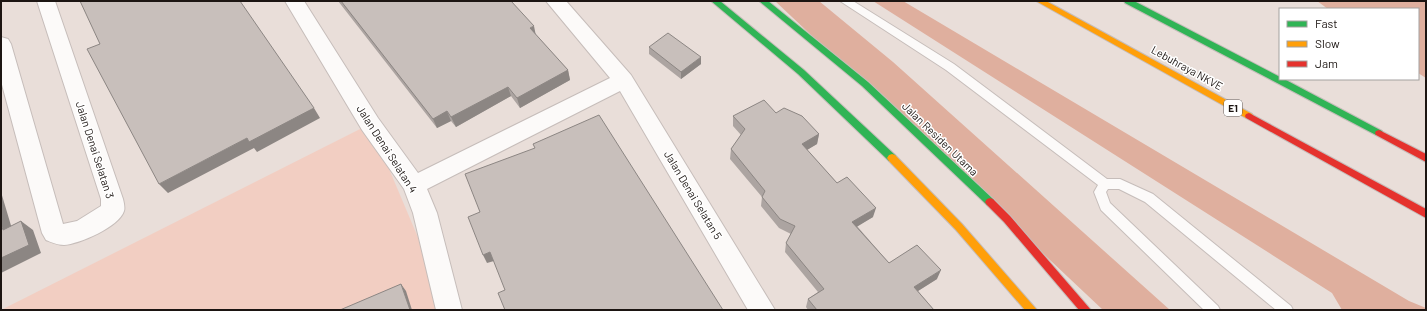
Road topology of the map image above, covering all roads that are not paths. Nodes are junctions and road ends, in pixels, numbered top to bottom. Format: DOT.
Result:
graph roads {
  1 [pos="46,1"];
  2 [pos="294,1"];
  3 [pos="555,1"];
  4 [pos="715,1"];
  5 [pos="763,1"];
  6 [pos="845,1"];
  7 [pos="1040,1"];
  8 [pos="1128,1"];
  9 [pos="1,44"];
  10 [pos="624,80"];
  11 [pos="1426,158"];
  12 [pos="1105,184"];
  13 [pos="414,185"];
  14 [pos="1426,214"];
  15 [pos="449,310"];
  16 [pos="762,310"];
  17 [pos="1032,310"];
  18 [pos="1086,310"];
  19 [pos="1213,310"];
  20 [pos="1286,310"];
  1 -- 9 [label="street, Jalan Denai Selatan 3"];
  2 -- 13 [label="street, Jalan Denai Selatan 4"];
  3 -- 10 [label="street, Jalan Denai Selatan 5"];
  4 -- 17 [label="main road"];
  5 -- 18 [label="main road, Jalan Residen Utama"];
  6 -- 12 [label="lane"];
  7 -- 14 [label="main road, Lebuhraya NKVE / E1"];
  8 -- 11 [label="main road"];
  10 -- 13 [label="street"];
  10 -- 16 [label="street, Jalan Denai Selatan 5"];
  12 -- 19 [label="lane"];
  12 -- 20 [label="lane"];
  13 -- 15 [label="street, Jalan Denai Selatan 4"];
}
